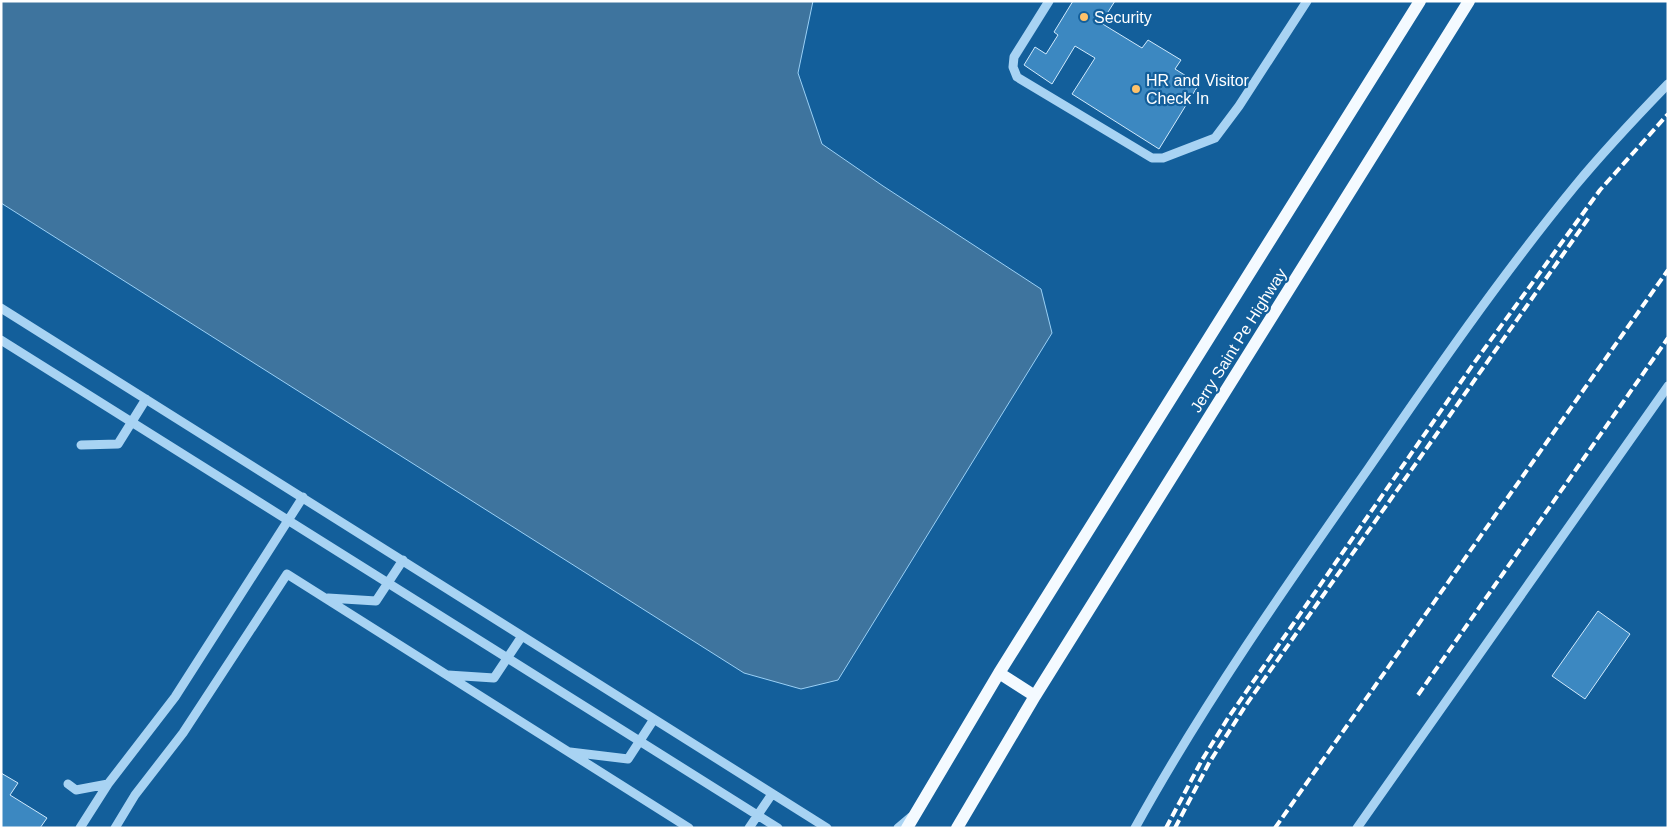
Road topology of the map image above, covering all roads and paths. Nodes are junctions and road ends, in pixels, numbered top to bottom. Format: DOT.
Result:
graph roads {
  1 [pos="1049,1"];
  2 [pos="1307,1"];
  3 [pos="1420,1"];
  4 [pos="1469,1"];
  5 [pos="1668,84"];
  6 [pos="1,308"];
  7 [pos="1,340"];
  8 [pos="1668,386"];
  9 [pos="146,399"];
  10 [pos="132,422"];
  11 [pos="81,445"];
  12 [pos="303,497"];
  13 [pos="288,520"];
  14 [pos="403,560"];
  15 [pos="388,583"];
  16 [pos="325,598"];
  17 [pos="522,636"];
  18 [pos="508,658"];
  19 [pos="999,673"];
  20 [pos="447,675"];
  21 [pos="1035,696"];
  22 [pos="654,719"];
  23 [pos="640,741"];
  24 [pos="568,751"];
  25 [pos="68,784"];
  26 [pos="108,784"];
  27 [pos="772,794"];
  28 [pos="915,814"];
  29 [pos="758,815"];
  30 [pos="80,828"];
  31 [pos="115,828"];
  32 [pos="688,828"];
  33 [pos="749,828"];
  34 [pos="778,828"];
  35 [pos="827,828"];
  36 [pos="898,828"];
  37 [pos="907,828"];
  38 [pos="957,828"];
  39 [pos="1135,828"];
  40 [pos="1357,828"];
  1 -- 2 [label="lane"];
  3 -- 19 [label="main road, Jerry Saint Pe Highway"];
  4 -- 21 [label="main road, Jerry Saint Pe Highway"];
  5 -- 39 [label="lane"];
  6 -- 9 [label="lane"];
  7 -- 10 [label="lane"];
  8 -- 40 [label="lane"];
  9 -- 10 [label="lane"];
  9 -- 12 [label="lane"];
  10 -- 11 [label="lane"];
  10 -- 13 [label="lane"];
  12 -- 13 [label="lane"];
  12 -- 14 [label="lane"];
  13 -- 15 [label="lane"];
  13 -- 26 [label="lane"];
  14 -- 15 [label="lane"];
  14 -- 17 [label="lane"];
  15 -- 16 [label="lane"];
  15 -- 18 [label="lane"];
  16 -- 20 [label="lane"];
  16 -- 31 [label="lane"];
  17 -- 18 [label="lane"];
  17 -- 22 [label="lane"];
  18 -- 20 [label="lane"];
  18 -- 23 [label="lane"];
  19 -- 21 [label="main road"];
  19 -- 28 [label="main road, Jerry Saint Pe Highway"];
  20 -- 24 [label="lane"];
  21 -- 38 [label="main road, Jerry Saint Pe Highway"];
  22 -- 23 [label="lane"];
  22 -- 27 [label="lane"];
  23 -- 24 [label="lane"];
  23 -- 29 [label="lane"];
  24 -- 32 [label="lane"];
  25 -- 26 [label="lane"];
  26 -- 30 [label="lane"];
  27 -- 29 [label="lane"];
  27 -- 35 [label="lane"];
  28 -- 36 [label="lane"];
  28 -- 37 [label="main road, Jerry Saint Pe Highway"];
  29 -- 33 [label="lane"];
  29 -- 34 [label="lane"];
}
